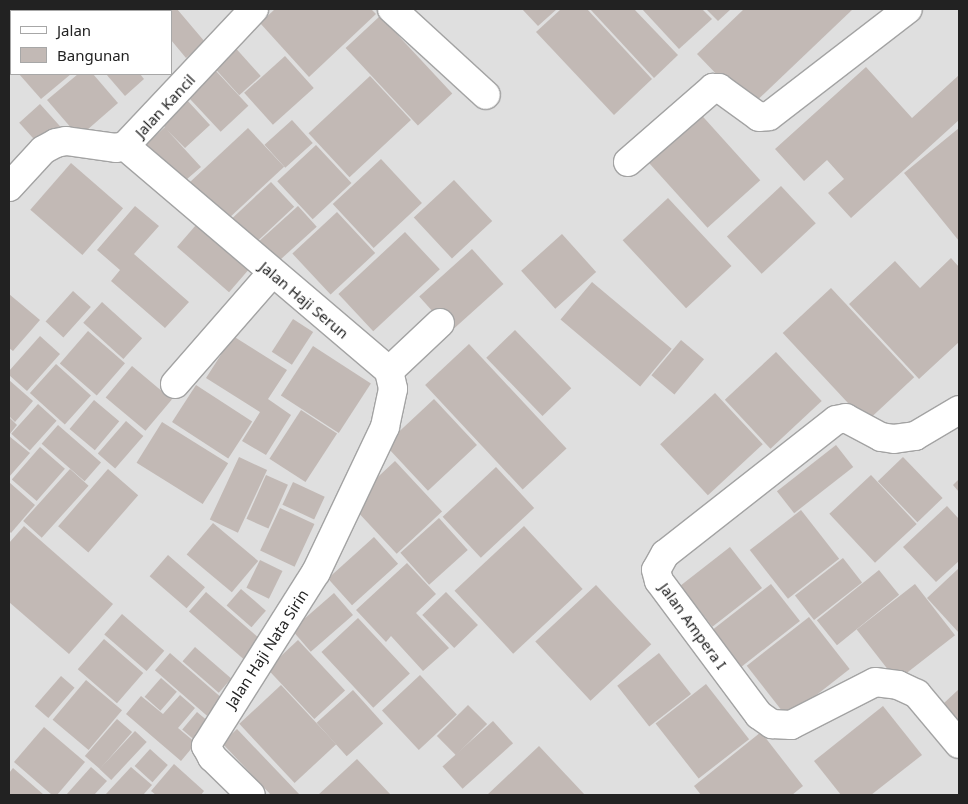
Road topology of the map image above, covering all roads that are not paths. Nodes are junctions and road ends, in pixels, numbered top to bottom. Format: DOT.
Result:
graph roads {
  1 [pos="254,9"];
  2 [pos="392,9"];
  3 [pos="908,9"];
  4 [pos="486,94"];
  5 [pos="125,146"];
  6 [pos="628,162"];
  7 [pos="9,188"];
  8 [pos="272,274"];
  9 [pos="440,323"];
  10 [pos="389,372"];
  11 [pos="176,384"];
  12 [pos="959,410"];
  13 [pos="959,744"];
  14 [pos="251,795"];
  1 -- 5 [label="street, Jalan Kancil"];
  2 -- 4 [label="street"];
  3 -- 6 [label="street"];
  5 -- 7 [label="street, Jalan Kancil"];
  5 -- 8 [label="street, Jalan Haji Serun"];
  8 -- 10 [label="street, Jalan Haji Serun"];
  8 -- 11 [label="street"];
  9 -- 10 [label="street"];
  10 -- 14 [label="street, Jalan Haji Nata Sirin"];
  12 -- 13 [label="street, Jalan Ampera I"];
}
